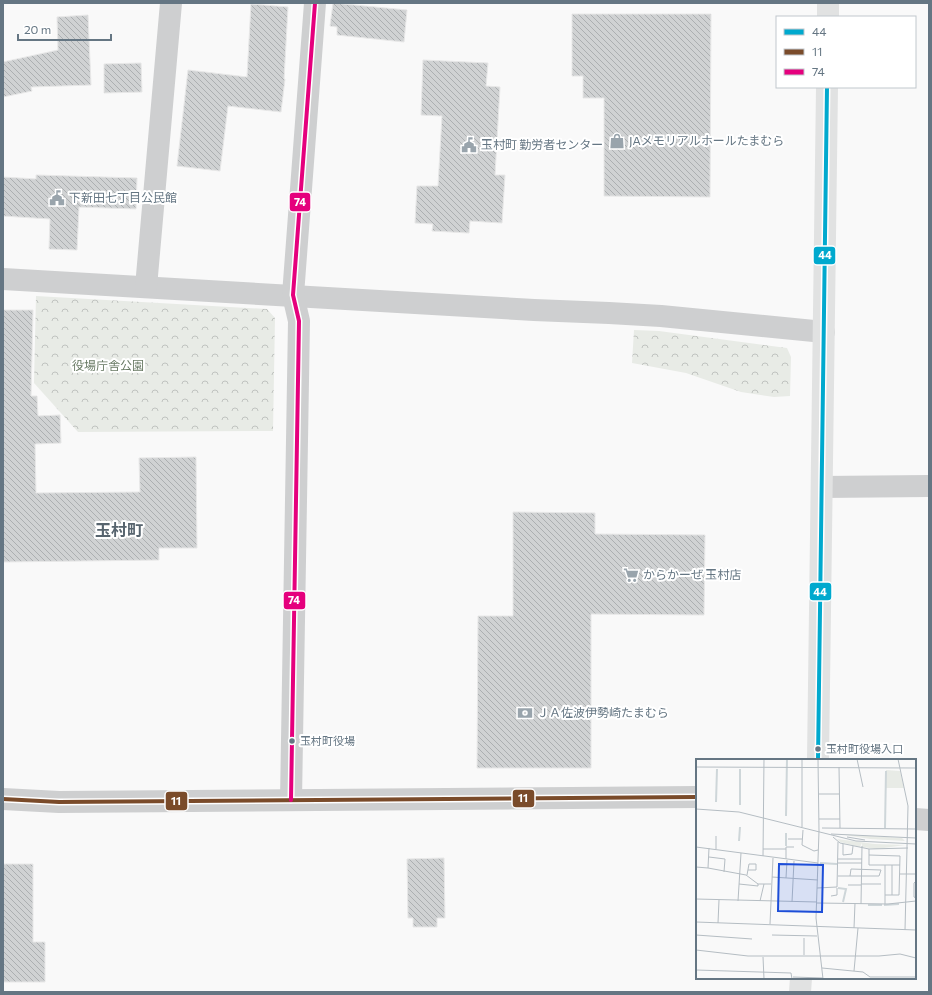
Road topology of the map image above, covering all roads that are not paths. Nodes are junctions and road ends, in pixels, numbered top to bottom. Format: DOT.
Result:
graph roads {
  1 [pos="171,3"];
  2 [pos="315,3"];
  3 [pos="828,3"];
  4 [pos="828,16"];
  5 [pos="827,88"];
  6 [pos="3,279"];
  7 [pos="146,287"];
  8 [pos="293,296"];
  9 [pos="824,332"];
  10 [pos="929,486"];
  11 [pos="822,487"];
  12 [pos="818,759"];
  13 [pos="696,796"];
  14 [pos="3,799"];
  15 [pos="291,800"];
  16 [pos="916,819"];
  17 [pos="929,820"];
  18 [pos="801,979"];
  19 [pos="800,992"];
  1 -- 7 [label="street"];
  2 -- 8 [label="street"];
  3 -- 4 [label="main road"];
  5 -- 9 [label="main road"];
  6 -- 7 [label="street"];
  7 -- 8 [label="street"];
  8 -- 9 [label="street"];
  8 -- 15 [label="street"];
  9 -- 11 [label="main road"];
  10 -- 11 [label="street"];
  11 -- 12 [label="main road"];
  13 -- 15 [label="street"];
  14 -- 15 [label="street"];
  16 -- 17 [label="street"];
  18 -- 19 [label="main road"];
}
